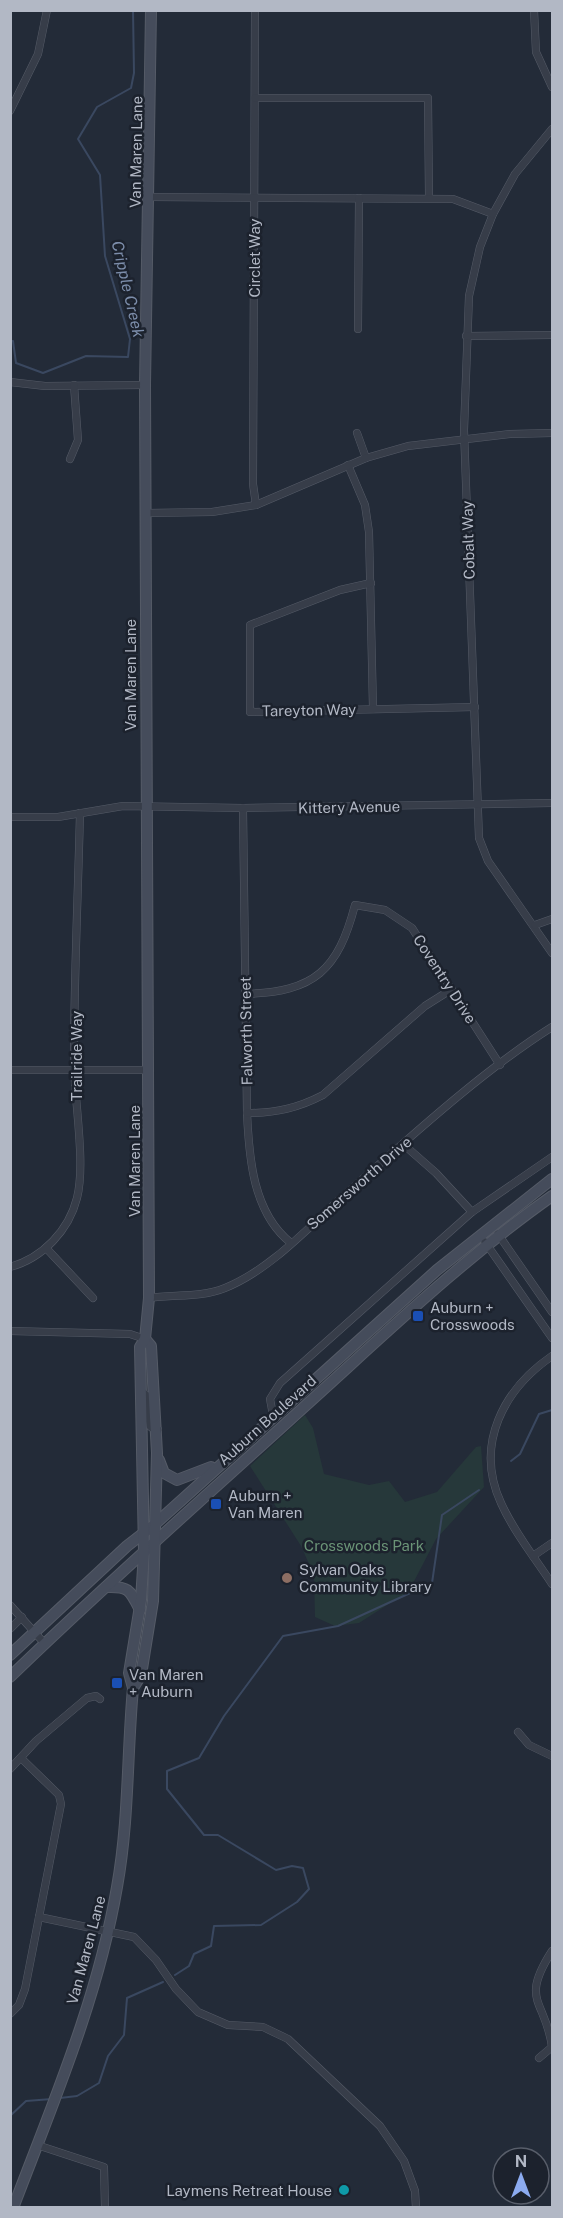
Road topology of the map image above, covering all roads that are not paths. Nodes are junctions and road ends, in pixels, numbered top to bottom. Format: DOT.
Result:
graph roads {
  1 [pos="47,10"];
  2 [pos="151,10"];
  3 [pos="255,10"];
  4 [pos="534,10"];
  5 [pos="552,87"];
  6 [pos="255,98"];
  7 [pos="10,111"];
  8 [pos="552,129"];
  9 [pos="150,197"];
  10 [pos="254,197"];
  11 [pos="359,198"];
  12 [pos="429,198"];
  13 [pos="492,214"];
  14 [pos="358,329"];
  15 [pos="552,335"];
  16 [pos="466,336"];
  17 [pos="10,382"];
  18 [pos="74,385"];
  19 [pos="145,385"];
  20 [pos="357,433"];
  21 [pos="552,433"];
  22 [pos="465,440"];
  23 [pos="366,458"];
  24 [pos="70,459"];
  25 [pos="348,465"];
  26 [pos="256,505"];
  27 [pos="146,513"];
  28 [pos="371,583"];
  29 [pos="475,707"];
  30 [pos="373,709"];
  31 [pos="552,803"];
  32 [pos="477,805"];
  33 [pos="145,806"];
  34 [pos="243,808"];
  35 [pos="80,813"];
  36 [pos="10,817"];
  37 [pos="552,919"];
  38 [pos="535,925"];
  39 [pos="552,953"];
  40 [pos="452,989"];
  41 [pos="245,994"];
  42 [pos="552,1027"];
  43 [pos="500,1065"];
  44 [pos="74,1069"];
  45 [pos="10,1070"];
  46 [pos="149,1070"];
  47 [pos="247,1113"];
  48 [pos="403,1144"];
  49 [pos="552,1157"];
  50 [pos="552,1179"];
  51 [pos="552,1196"];
  52 [pos="472,1212"];
  53 [pos="492,1225"];
  54 [pos="480,1235"];
  55 [pos="500,1236"];
  56 [pos="291,1243"];
  57 [pos="488,1245"];
  58 [pos="46,1248"];
  59 [pos="10,1267"];
  60 [pos="93,1298"];
  61 [pos="149,1298"];
  62 [pos="552,1312"];
  63 [pos="10,1331"];
  64 [pos="552,1338"];
  65 [pos="145,1339"];
  66 [pos="552,1356"];
  67 [pos="141,1392"];
  68 [pos="273,1415"];
  69 [pos="157,1430"];
  70 [pos="157,1453"];
  71 [pos="222,1462"];
  72 [pos="154,1525"];
  73 [pos="143,1534"];
  74 [pos="552,1543"];
  75 [pos="154,1544"];
  76 [pos="144,1552"];
  77 [pos="533,1556"];
  78 [pos="552,1584"];
  79 [pos="106,1587"];
  80 [pos="10,1605"];
  81 [pos="140,1610"];
  82 [pos="21,1617"];
  83 [pos="10,1629"];
  84 [pos="36,1631"];
  85 [pos="45,1644"];
  86 [pos="10,1655"];
  87 [pos="10,1677"];
  88 [pos="133,1688"];
  89 [pos="99,1699"];
  90 [pos="518,1732"];
  91 [pos="552,1756"];
  92 [pos="21,1758"];
  93 [pos="10,1769"];
  94 [pos="39,1917"];
  95 [pos="109,1932"];
  96 [pos="552,1951"];
  97 [pos="10,2014"];
  98 [pos="539,2058"];
  99 [pos="37,2145"];
  100 [pos="13,2208"];
  101 [pos="105,2208"];
  102 [pos="416,2208"];
  1 -- 7 [label="street"];
  2 -- 9 [label="main road, Van Maren Lane"];
  3 -- 6 [label="street, Circlet Way"];
  4 -- 5 [label="street"];
  6 -- 10 [label="street, Circlet Way"];
  6 -- 12 [label="street"];
  8 -- 13 [label="street, Cobalt Way"];
  9 -- 10 [label="street"];
  9 -- 19 [label="main road, Van Maren Lane"];
  10 -- 11 [label="street"];
  10 -- 26 [label="street, Circlet Way"];
  11 -- 12 [label="street"];
  11 -- 14 [label="street"];
  12 -- 13 [label="street"];
  13 -- 16 [label="street, Cobalt Way"];
  15 -- 16 [label="street"];
  16 -- 22 [label="street, Cobalt Way"];
  17 -- 18 [label="street"];
  18 -- 19 [label="street"];
  18 -- 24 [label="street"];
  19 -- 27 [label="main road, Van Maren Lane"];
  20 -- 23 [label="street"];
  21 -- 22 [label="street"];
  22 -- 23 [label="street"];
  22 -- 29 [label="street, Cobalt Way"];
  23 -- 25 [label="street"];
  25 -- 26 [label="street"];
  25 -- 28 [label="street"];
  26 -- 27 [label="street"];
  27 -- 33 [label="main road, Van Maren Lane"];
  28 -- 30 [label="street"];
  28 -- 30 [label="street, Tareyton Way"];
  29 -- 30 [label="street, Tareyton Way"];
  29 -- 32 [label="street, Cobalt Way"];
  31 -- 32 [label="street, Kittery Avenue"];
  32 -- 34 [label="street, Kittery Avenue"];
  32 -- 38 [label="street, Cobalt Way"];
  33 -- 34 [label="street, Kittery Avenue"];
  33 -- 35 [label="street, Kittery Avenue"];
  33 -- 46 [label="main road, Van Maren Lane"];
  34 -- 41 [label="street, Falworth Street"];
  35 -- 36 [label="street, Kittery Avenue"];
  35 -- 44 [label="street, Trailride Way"];
  37 -- 38 [label="street"];
  38 -- 39 [label="street, Cobalt Way"];
  40 -- 41 [label="street, Coventry Drive"];
  40 -- 43 [label="street, Coventry Drive"];
  40 -- 47 [label="street"];
  41 -- 47 [label="street, Falworth Street"];
  42 -- 43 [label="street, Somersworth Drive"];
  43 -- 48 [label="street, Somersworth Drive"];
  44 -- 45 [label="street"];
  44 -- 46 [label="street"];
  44 -- 58 [label="street, Trailride Way"];
  46 -- 61 [label="main road, Van Maren Lane"];
  47 -- 56 [label="street, Falworth Street"];
  48 -- 52 [label="street"];
  48 -- 56 [label="street, Somersworth Drive"];
  49 -- 52 [label="street"];
  50 -- 53 [label="main road, Auburn Boulevard"];
  51 -- 55 [label="main road, Auburn Boulevard"];
  52 -- 68 [label="street"];
  53 -- 54 [label="main road, Auburn Boulevard"];
  53 -- 55 [label="street"];
  54 -- 57 [label="street"];
  54 -- 68 [label="main road, Auburn Boulevard"];
  55 -- 57 [label="main road, Auburn Boulevard"];
  55 -- 62 [label="street"];
  56 -- 61 [label="street, Somersworth Drive"];
  57 -- 64 [label="street"];
  57 -- 75 [label="main road, Auburn Boulevard"];
  58 -- 59 [label="street, Trailride Way"];
  58 -- 60 [label="street"];
  61 -- 65 [label="main road, Van Maren Lane"];
  63 -- 65 [label="street"];
  65 -- 67 [label="main road, Van Maren Lane"];
  65 -- 69 [label="main road, Van Maren Lane"];
  66 -- 77 [label="street"];
  67 -- 69 [label="street"];
  67 -- 73 [label="main road, Van Maren Lane"];
  68 -- 71 [label="main road, Auburn Boulevard"];
  69 -- 70 [label="main road, Van Maren Lane"];
  70 -- 71 [label="main road"];
  70 -- 72 [label="main road, Van Maren Lane"];
  71 -- 72 [label="main road, Auburn Boulevard"];
  72 -- 73 [label="main road, Auburn Boulevard"];
  72 -- 75 [label="main road, Van Maren Lane"];
  73 -- 76 [label="main road, Van Maren Lane"];
  73 -- 84 [label="main road, Auburn Boulevard"];
  74 -- 77 [label="street"];
  75 -- 76 [label="main road, Auburn Boulevard"];
  75 -- 88 [label="main road, Van Maren Lane"];
  76 -- 79 [label="main road, Auburn Boulevard"];
  76 -- 81 [label="main road, Van Maren Lane"];
  77 -- 78 [label="street"];
  79 -- 81 [label="main road"];
  79 -- 85 [label="main road, Auburn Boulevard"];
  80 -- 82 [label="street"];
  81 -- 88 [label="main road, Van Maren Lane"];
  82 -- 83 [label="street"];
  82 -- 84 [label="street"];
  84 -- 85 [label="street"];
  84 -- 86 [label="main road, Auburn Boulevard"];
  85 -- 87 [label="main road, Auburn Boulevard"];
  88 -- 95 [label="main road, Van Maren Lane"];
  89 -- 92 [label="street"];
  90 -- 91 [label="street"];
  92 -- 93 [label="street"];
  92 -- 94 [label="street"];
  94 -- 95 [label="street"];
  94 -- 97 [label="street"];
  95 -- 99 [label="main road, Van Maren Lane"];
  95 -- 102 [label="street"];
  96 -- 98 [label="street"];
  99 -- 100 [label="main road, Van Maren Lane"];
  99 -- 101 [label="street"];
}
